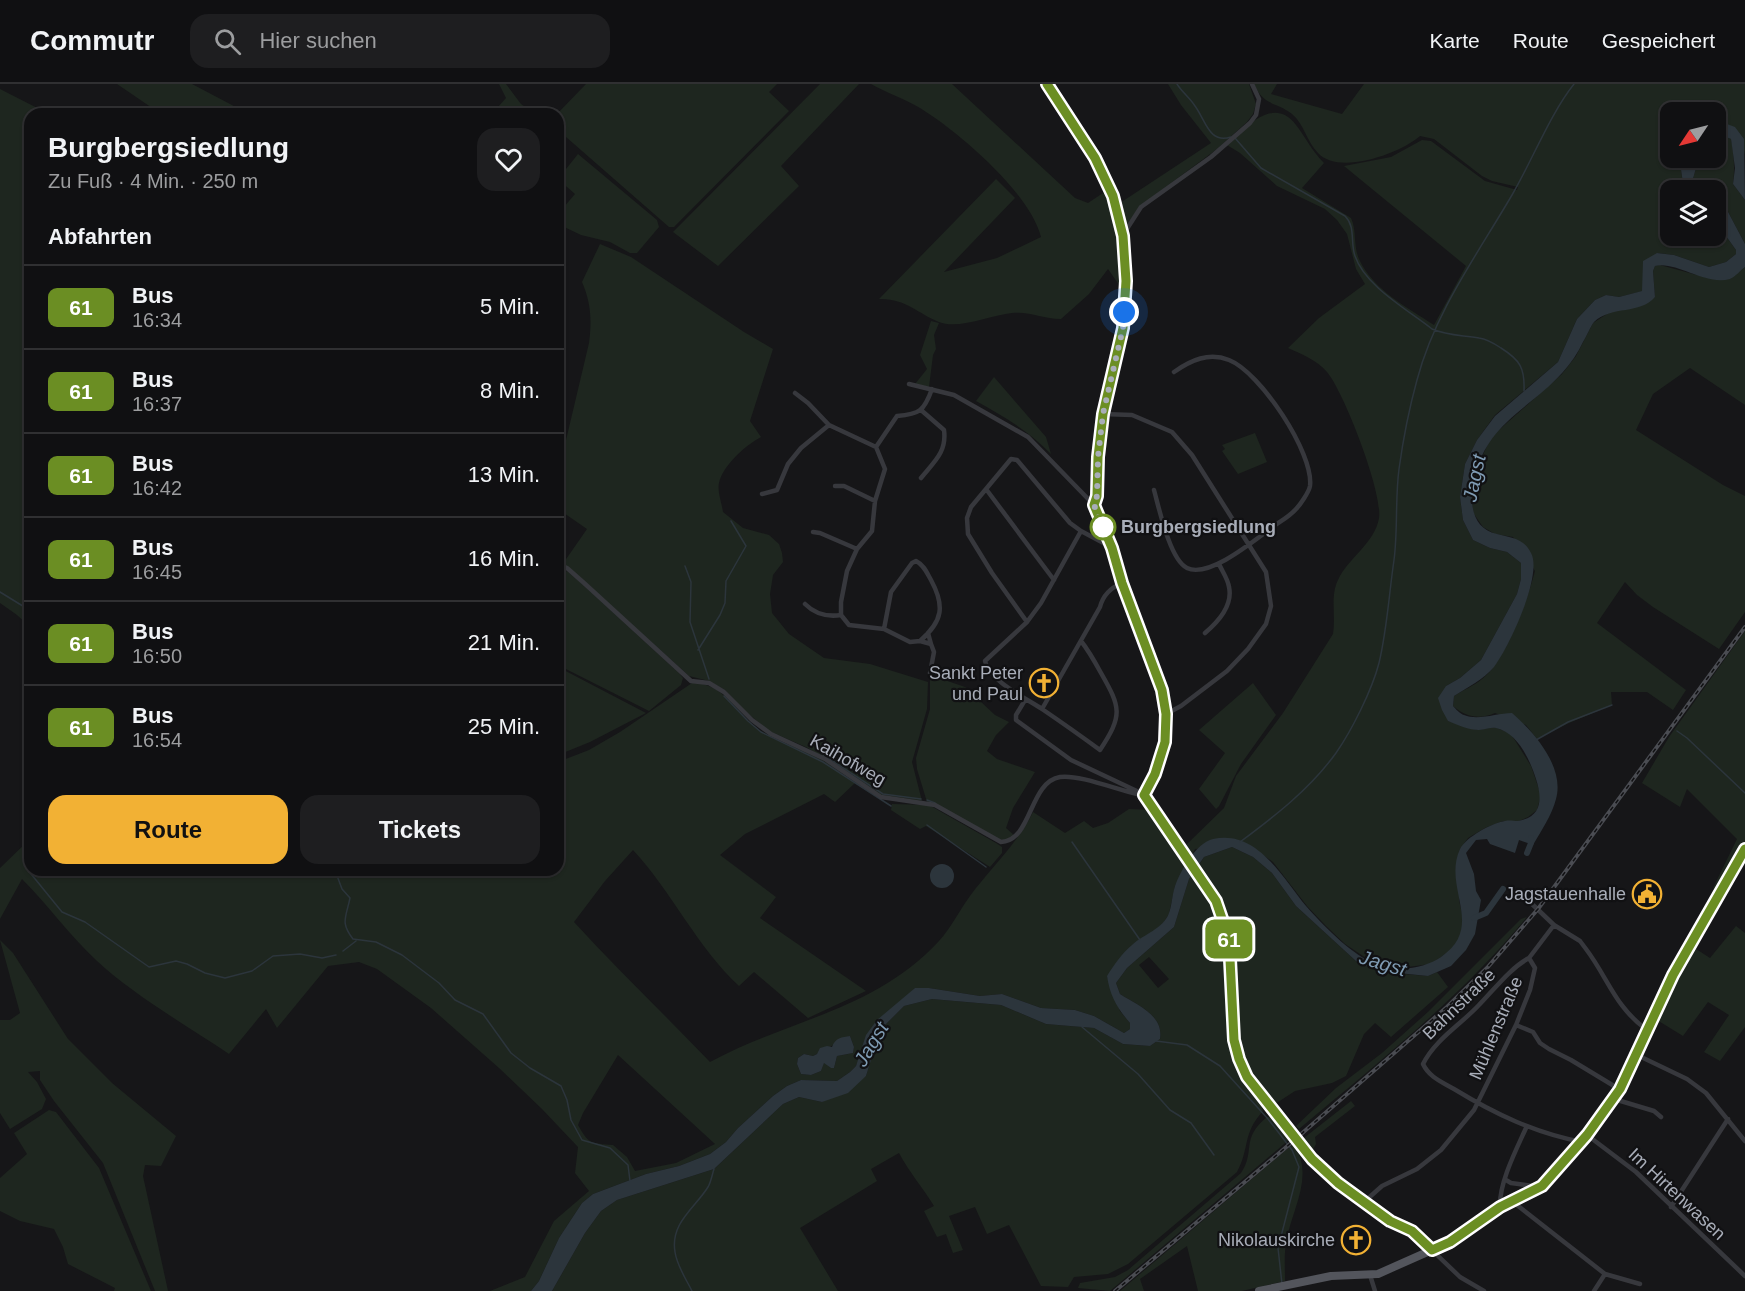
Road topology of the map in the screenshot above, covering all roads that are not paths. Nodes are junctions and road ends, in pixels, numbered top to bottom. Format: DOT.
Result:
graph roads {
  1 [pos="1047,84"];
  2 [pos="1252,84"];
  3 [pos="1123,236"];
  4 [pos="1174,372"];
  5 [pos="909,384"];
  6 [pos="932,389"];
  7 [pos="795,393"];
  8 [pos="921,410"];
  9 [pos="1103,414"];
  10 [pos="829,425"];
  11 [pos="876,447"];
  12 [pos="921,478"];
  13 [pos="835,486"];
  14 [pos="986,489"];
  15 [pos="1154,490"];
  16 [pos="762,494"];
  17 [pos="875,501"];
  18 [pos="1094,505"];
  19 [pos="1081,531"];
  20 [pos="813,532"];
  21 [pos="1250,543"];
  22 [pos="1112,548"];
  23 [pos="857,549"];
  24 [pos="1219,564"];
  25 [pos="564,567"];
  26 [pos="1054,580"];
  27 [pos="1122,583"];
  28 [pos="805,604"];
  29 [pos="841,615"];
  30 [pos="1027,622"];
  31 [pos="884,629"];
  32 [pos="928,633"];
  33 [pos="1205,633"];
  34 [pos="920,641"];
  35 [pos="1080,641"];
  36 [pos="931,644"];
  37 [pos="930,673"];
  38 [pos="1025,700"];
  39 [pos="1042,709"];
  40 [pos="1166,714"];
  41 [pos="1144,795"];
  42 [pos="1745,849"];
  43 [pos="1532,904"];
  44 [pos="1554,925"];
  45 [pos="1529,958"];
  46 [pos="1516,1025"];
  47 [pos="1647,1030"];
  48 [pos="1637,1055"];
  49 [pos="1620,1089"];
  50 [pos="1614,1098"];
  51 [pos="1478,1104"];
  52 [pos="1661,1117"];
  53 [pos="1728,1119"];
  54 [pos="1526,1128"];
  55 [pos="1587,1135"];
  56 [pos="1745,1141"];
  57 [pos="1582,1142"];
  58 [pos="1506,1180"];
  59 [pos="1536,1191"];
  60 [pos="1364,1202"];
  61 [pos="1513,1202"];
  62 [pos="1500,1207"];
  63 [pos="1671,1207"];
  64 [pos="1432,1250"];
  65 [pos="1605,1274"];
  66 [pos="1370,1275"];
  67 [pos="1745,1276"];
  68 [pos="1640,1284"];
  69 [pos="1261,1291"];
  70 [pos="1375,1291"];
  71 [pos="1484,1291"];
  72 [pos="1594,1291"];
  1 -- 3 [label="street"];
  2 -- 3 [label="street"];
  3 -- 9 [label="street"];
  4 -- 21 [label="street"];
  5 -- 6 [label="street"];
  6 -- 8 [label="street"];
  6 -- 18 [label="street"];
  7 -- 10 [label="street"];
  8 -- 11 [label="street"];
  8 -- 12 [label="street"];
  9 -- 18 [label="street"];
  9 -- 21 [label="street"];
  10 -- 11 [label="street"];
  10 -- 16 [label="street"];
  11 -- 17 [label="street"];
  13 -- 17 [label="street"];
  14 -- 19 [label="street"];
  14 -- 26 [label="street"];
  14 -- 30 [label="street"];
  15 -- 24 [label="street"];
  17 -- 23 [label="street"];
  18 -- 22 [label="street"];
  19 -- 22 [label="street"];
  19 -- 26 [label="street"];
  20 -- 23 [label="street"];
  21 -- 24 [label="street"];
  21 -- 40 [label="street"];
  22 -- 27 [label="street"];
  23 -- 29 [label="street"];
  24 -- 33 [label="street"];
  25 -- 41 [label="street, Kaihofweg"];
  26 -- 30 [label="street"];
  27 -- 35 [label="street"];
  27 -- 40 [label="street"];
  28 -- 29 [label="street"];
  29 -- 31 [label="street"];
  30 -- 38 [label="street"];
  31 -- 32 [label="street"];
  31 -- 34 [label="street"];
  32 -- 34 [label="street"];
  32 -- 36 [label="street"];
  34 -- 36 [label="street"];
  35 -- 39 [label="street"];
  35 -- 39 [label="street"];
  36 -- 37 [label="street"];
  38 -- 39 [label="street"];
  38 -- 41 [label="street"];
  40 -- 41 [label="street"];
  41 -- 60 [label="street"];
  42 -- 47 [label="main road"];
  43 -- 44 [label="street"];
  44 -- 45 [label="street, Mühlenstraße"];
  44 -- 47 [label="street"];
  45 -- 46 [label="street, Mühlenstraße"];
  45 -- 51 [label="street, Bahnstraße"];
  46 -- 49 [label="street"];
  46 -- 51 [label="street, Mühlenstraße"];
  47 -- 48 [label="main road"];
  48 -- 49 [label="main road"];
  48 -- 53 [label="street"];
  49 -- 50 [label="main road"];
  50 -- 52 [label="street"];
  50 -- 55 [label="main road"];
  51 -- 54 [label="street, Bahnstraße"];
  51 -- 60 [label="street, Mühlenstraße"];
  53 -- 56 [label="street"];
  53 -- 63 [label="street"];
  54 -- 57 [label="street, Bahnstraße"];
  54 -- 58 [label="street"];
  55 -- 57 [label="main road"];
  55 -- 63 [label="street, Im Hirtenwasen"];
  57 -- 59 [label="main road"];
  58 -- 59 [label="street"];
  58 -- 62 [label="street"];
  59 -- 61 [label="main road"];
  60 -- 64 [label="street"];
  61 -- 62 [label="main road"];
  61 -- 65 [label="street"];
  62 -- 64 [label="main road"];
  63 -- 67 [label="street, Im Hirtenwasen"];
  64 -- 66 [label="main road"];
  64 -- 71 [label="street"];
  65 -- 68 [label="street"];
  65 -- 72 [label="street"];
  66 -- 69 [label="main road"];
  66 -- 70 [label="street"];
}
